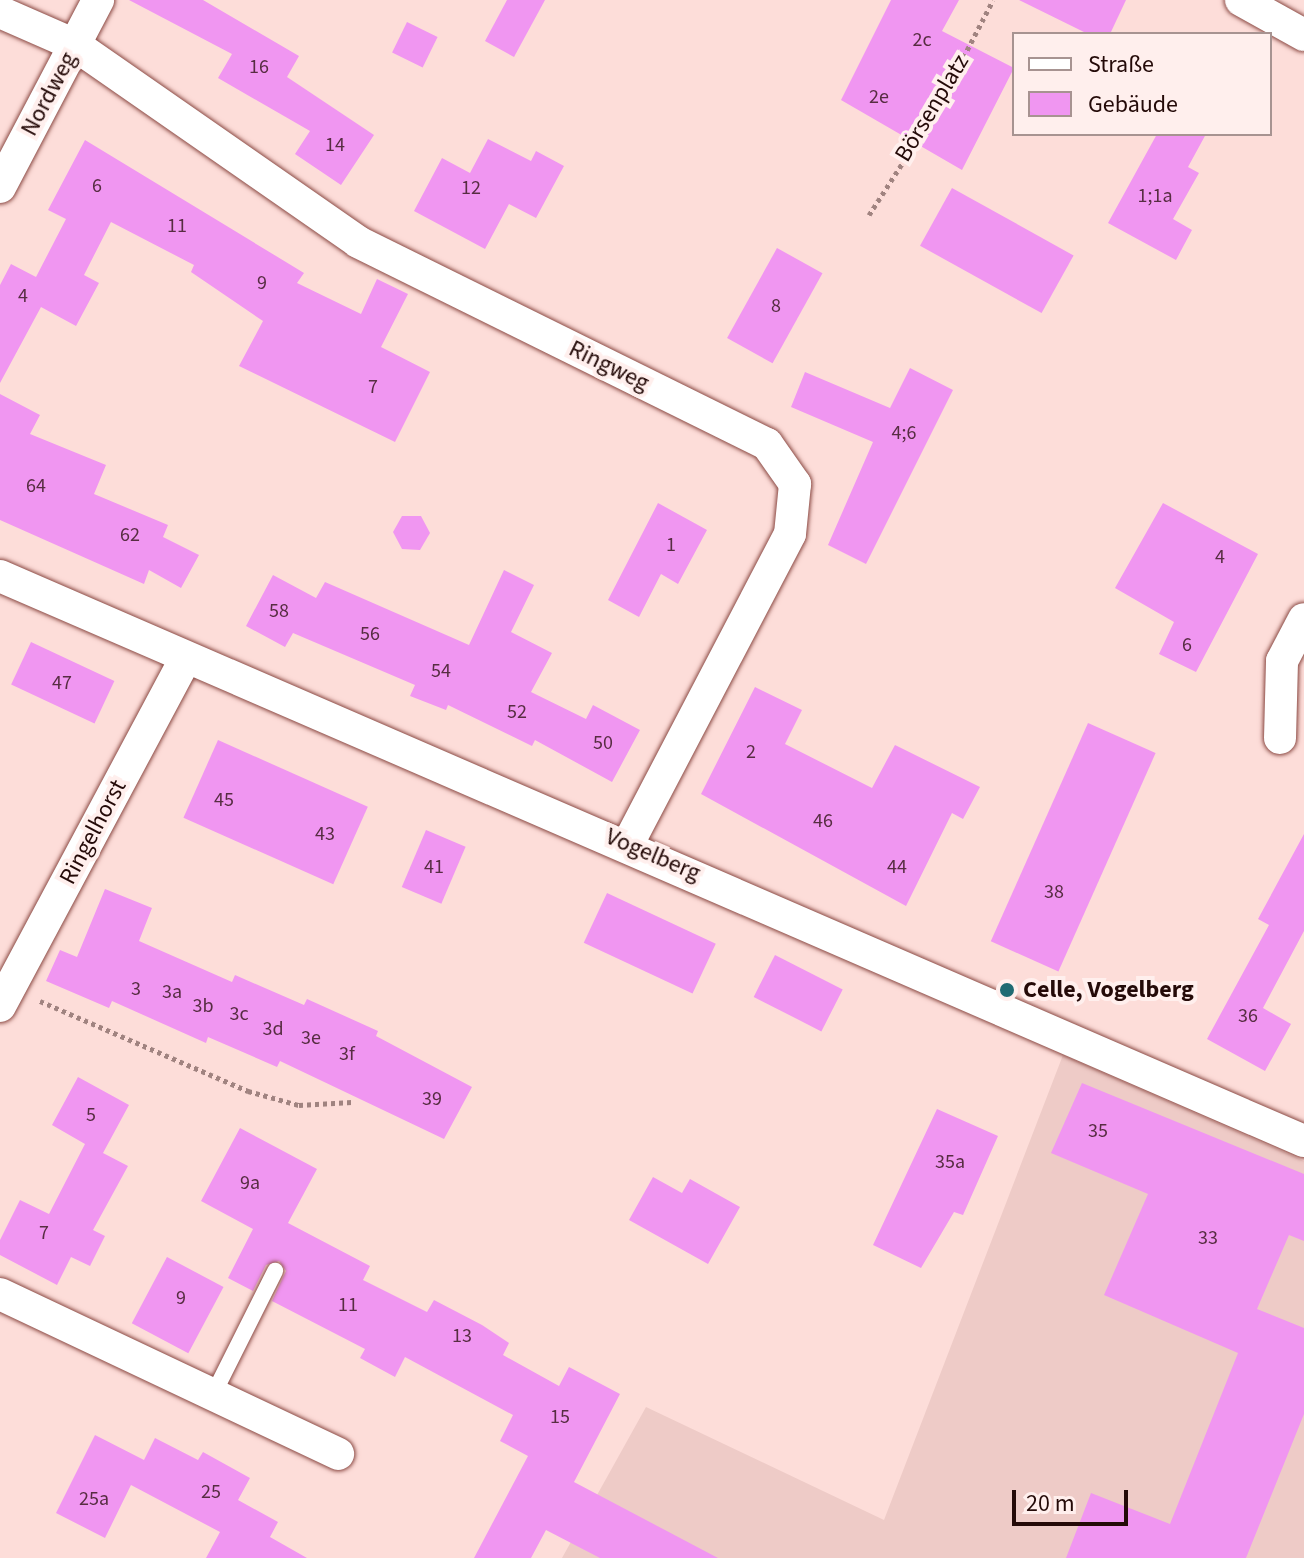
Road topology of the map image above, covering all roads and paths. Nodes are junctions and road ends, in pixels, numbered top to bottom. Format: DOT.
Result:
graph roads {
  1 [pos="98,0"];
  2 [pos="993,0"];
  3 [pos="1241,0"];
  4 [pos="0,12"];
  5 [pos="1304,35"];
  6 [pos="75,45"];
  7 [pos="0,187"];
  8 [pos="869,215"];
  9 [pos="0,576"];
  10 [pos="1304,619"];
  11 [pos="186,658"];
  12 [pos="1280,738"];
  13 [pos="628,844"];
  14 [pos="5,997"];
  15 [pos="352,1102"];
  16 [pos="1304,1141"];
  17 [pos="275,1271"];
  18 [pos="0,1294"];
  19 [pos="213,1395"];
  20 [pos="338,1454"];
  1 -- 6 [label="street, Nordweg"];
  2 -- 8 [label="path, Börsenplatz"];
  3 -- 5 [label="street"];
  4 -- 6 [label="street, Ringweg"];
  6 -- 7 [label="street, Nordweg"];
  6 -- 13 [label="street, Ringweg"];
  9 -- 11 [label="street, Vogelberg"];
  10 -- 12 [label="street"];
  11 -- 13 [label="street, Vogelberg"];
  11 -- 14 [label="street, Ringelhorst"];
  13 -- 16 [label="street, Vogelberg"];
  14 -- 15 [label="path"];
  17 -- 19 [label="lane"];
  18 -- 19 [label="street"];
  19 -- 20 [label="street"];
}
